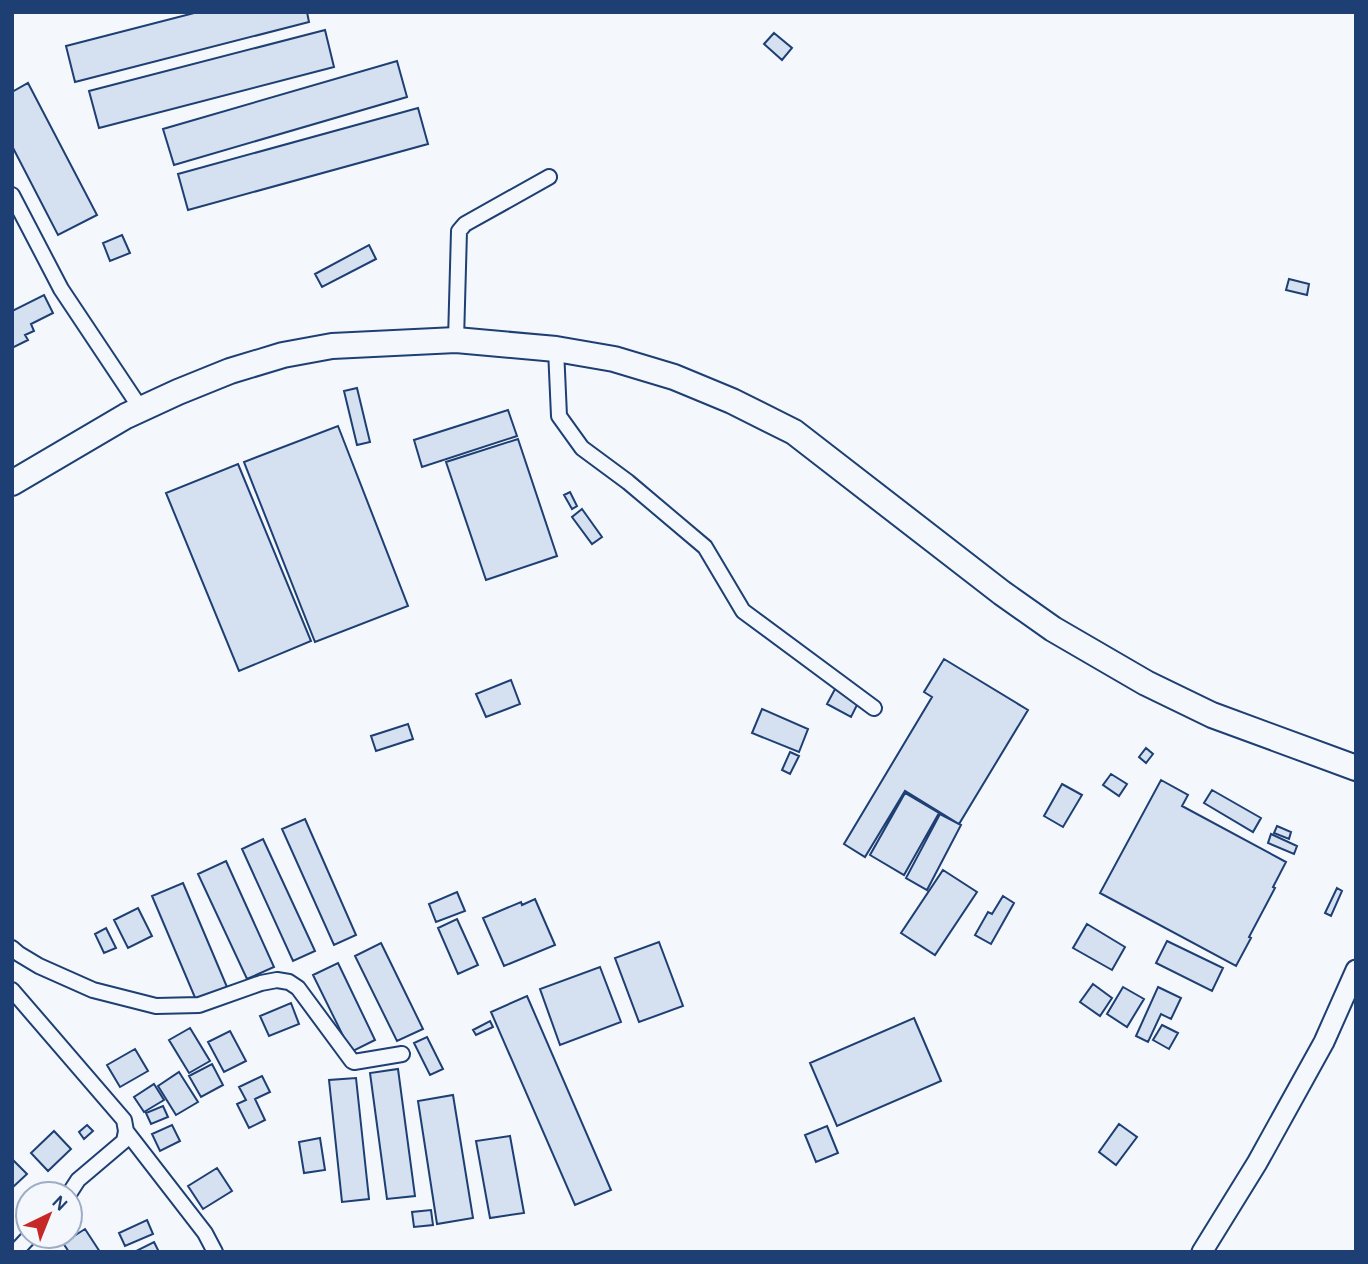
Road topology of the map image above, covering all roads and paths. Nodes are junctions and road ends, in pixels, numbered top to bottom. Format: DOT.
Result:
graph roads {
  1 [pos="548,177"];
  2 [pos="12,195"];
  3 [pos="456,340"];
  4 [pos="556,349"];
  5 [pos="142,409"];
  6 [pos="12,483"];
  7 [pos="874,708"];
  8 [pos="1356,768"];
  9 [pos="12,948"];
  10 [pos="1356,970"];
  11 [pos="12,990"];
  12 [pos="402,1054"];
  13 [pos="127,1131"];
  14 [pos="78,1180"];
  15 [pos="215,1252"];
  16 [pos="1202,1252"];
  1 -- 3 [label="street"];
  2 -- 5 [label="street"];
  3 -- 4 [label="highway"];
  3 -- 5 [label="highway"];
  4 -- 7 [label="street"];
  4 -- 8 [label="highway"];
  5 -- 6 [label="highway"];
  9 -- 12 [label="street"];
  10 -- 16 [label="main road"];
  11 -- 13 [label="street"];
  13 -- 14 [label="street"];
  13 -- 15 [label="street"];
}
